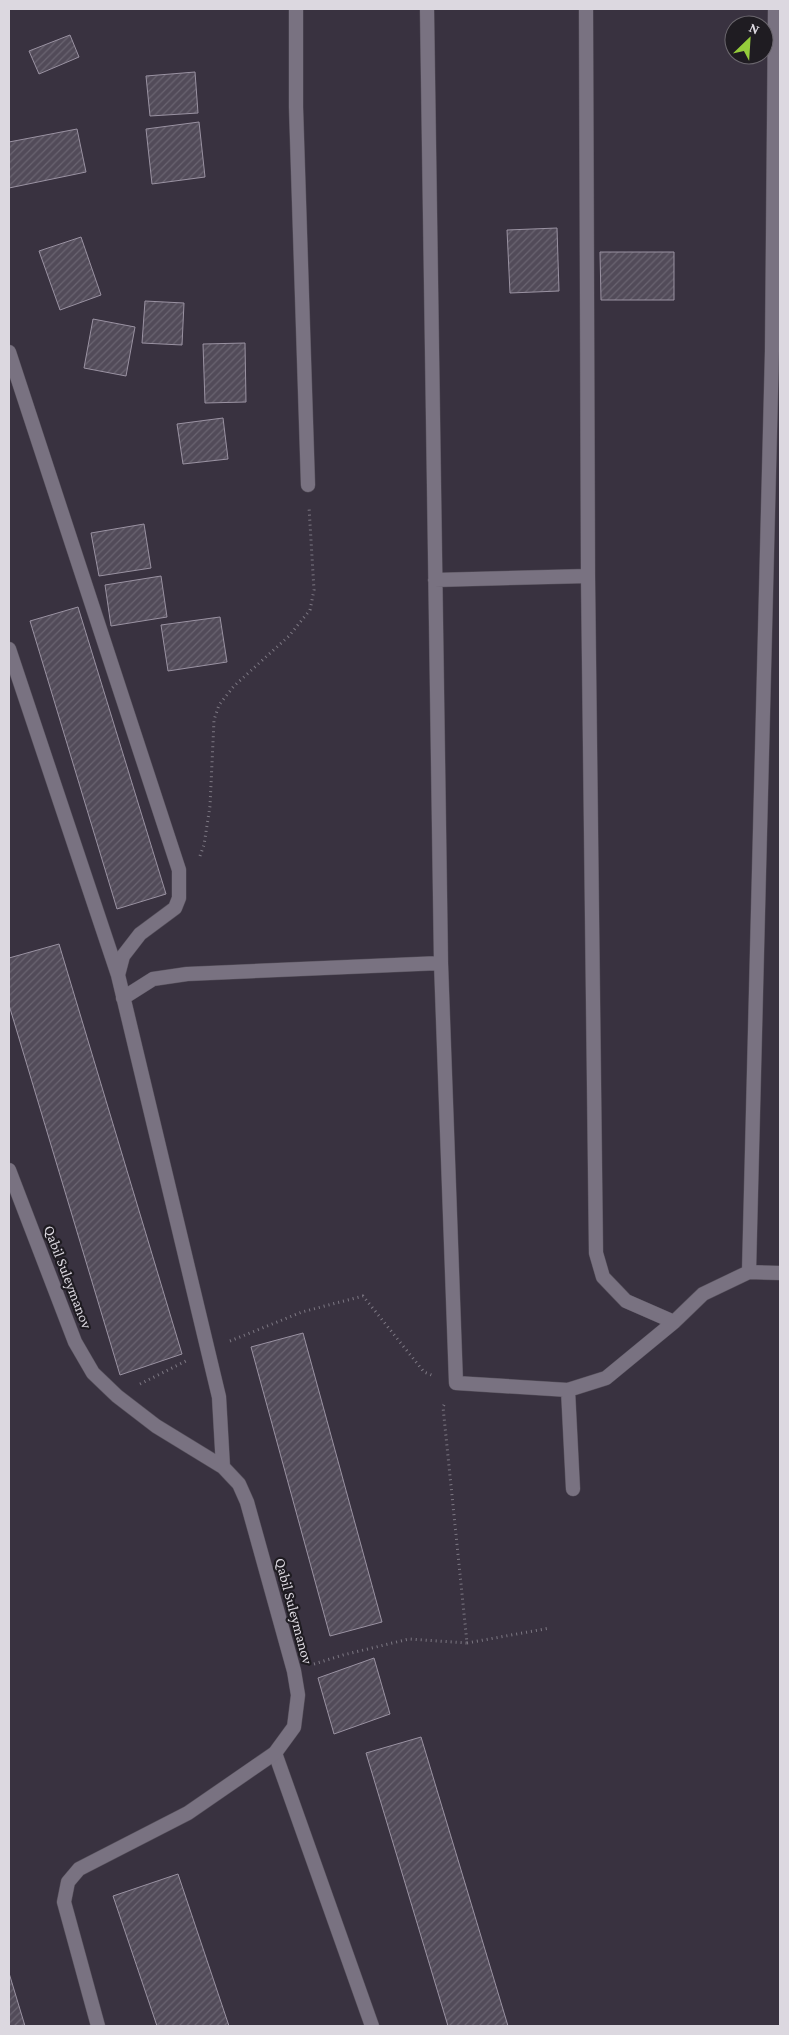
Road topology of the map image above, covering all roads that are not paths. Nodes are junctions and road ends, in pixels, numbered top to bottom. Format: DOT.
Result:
graph roads {
  1 [pos="296,9"];
  2 [pos="427,9"];
  3 [pos="586,9"];
  4 [pos="775,9"];
  5 [pos="776,351"];
  6 [pos="9,352"];
  7 [pos="308,485"];
  8 [pos="588,576"];
  9 [pos="435,580"];
  10 [pos="9,649"];
  11 [pos="441,963"];
  12 [pos="118,975"];
  13 [pos="123,998"];
  14 [pos="9,1170"];
  15 [pos="749,1272"];
  16 [pos="780,1273"];
  17 [pos="674,1322"];
  18 [pos="568,1390"];
  19 [pos="223,1467"];
  20 [pos="573,1489"];
  21 [pos="275,1753"];
  22 [pos="98,2026"];
  23 [pos="372,2026"];
  1 -- 7 [label="street"];
  2 -- 9 [label="street"];
  3 -- 8 [label="street"];
  4 -- 5 [label="street"];
  5 -- 15 [label="street"];
  6 -- 12 [label="street"];
  8 -- 9 [label="street"];
  8 -- 17 [label="street"];
  9 -- 11 [label="street"];
  10 -- 12 [label="street"];
  11 -- 13 [label="street"];
  11 -- 18 [label="street"];
  12 -- 13 [label="street"];
  13 -- 19 [label="street"];
  14 -- 19 [label="street, Qabil Suleymanov"];
  15 -- 16 [label="street"];
  15 -- 17 [label="street"];
  17 -- 18 [label="street"];
  18 -- 20 [label="street"];
  19 -- 21 [label="street, Qabil Suleymanov"];
  21 -- 22 [label="street, Qabil Suleymanov"];
  21 -- 23 [label="street"];
}
